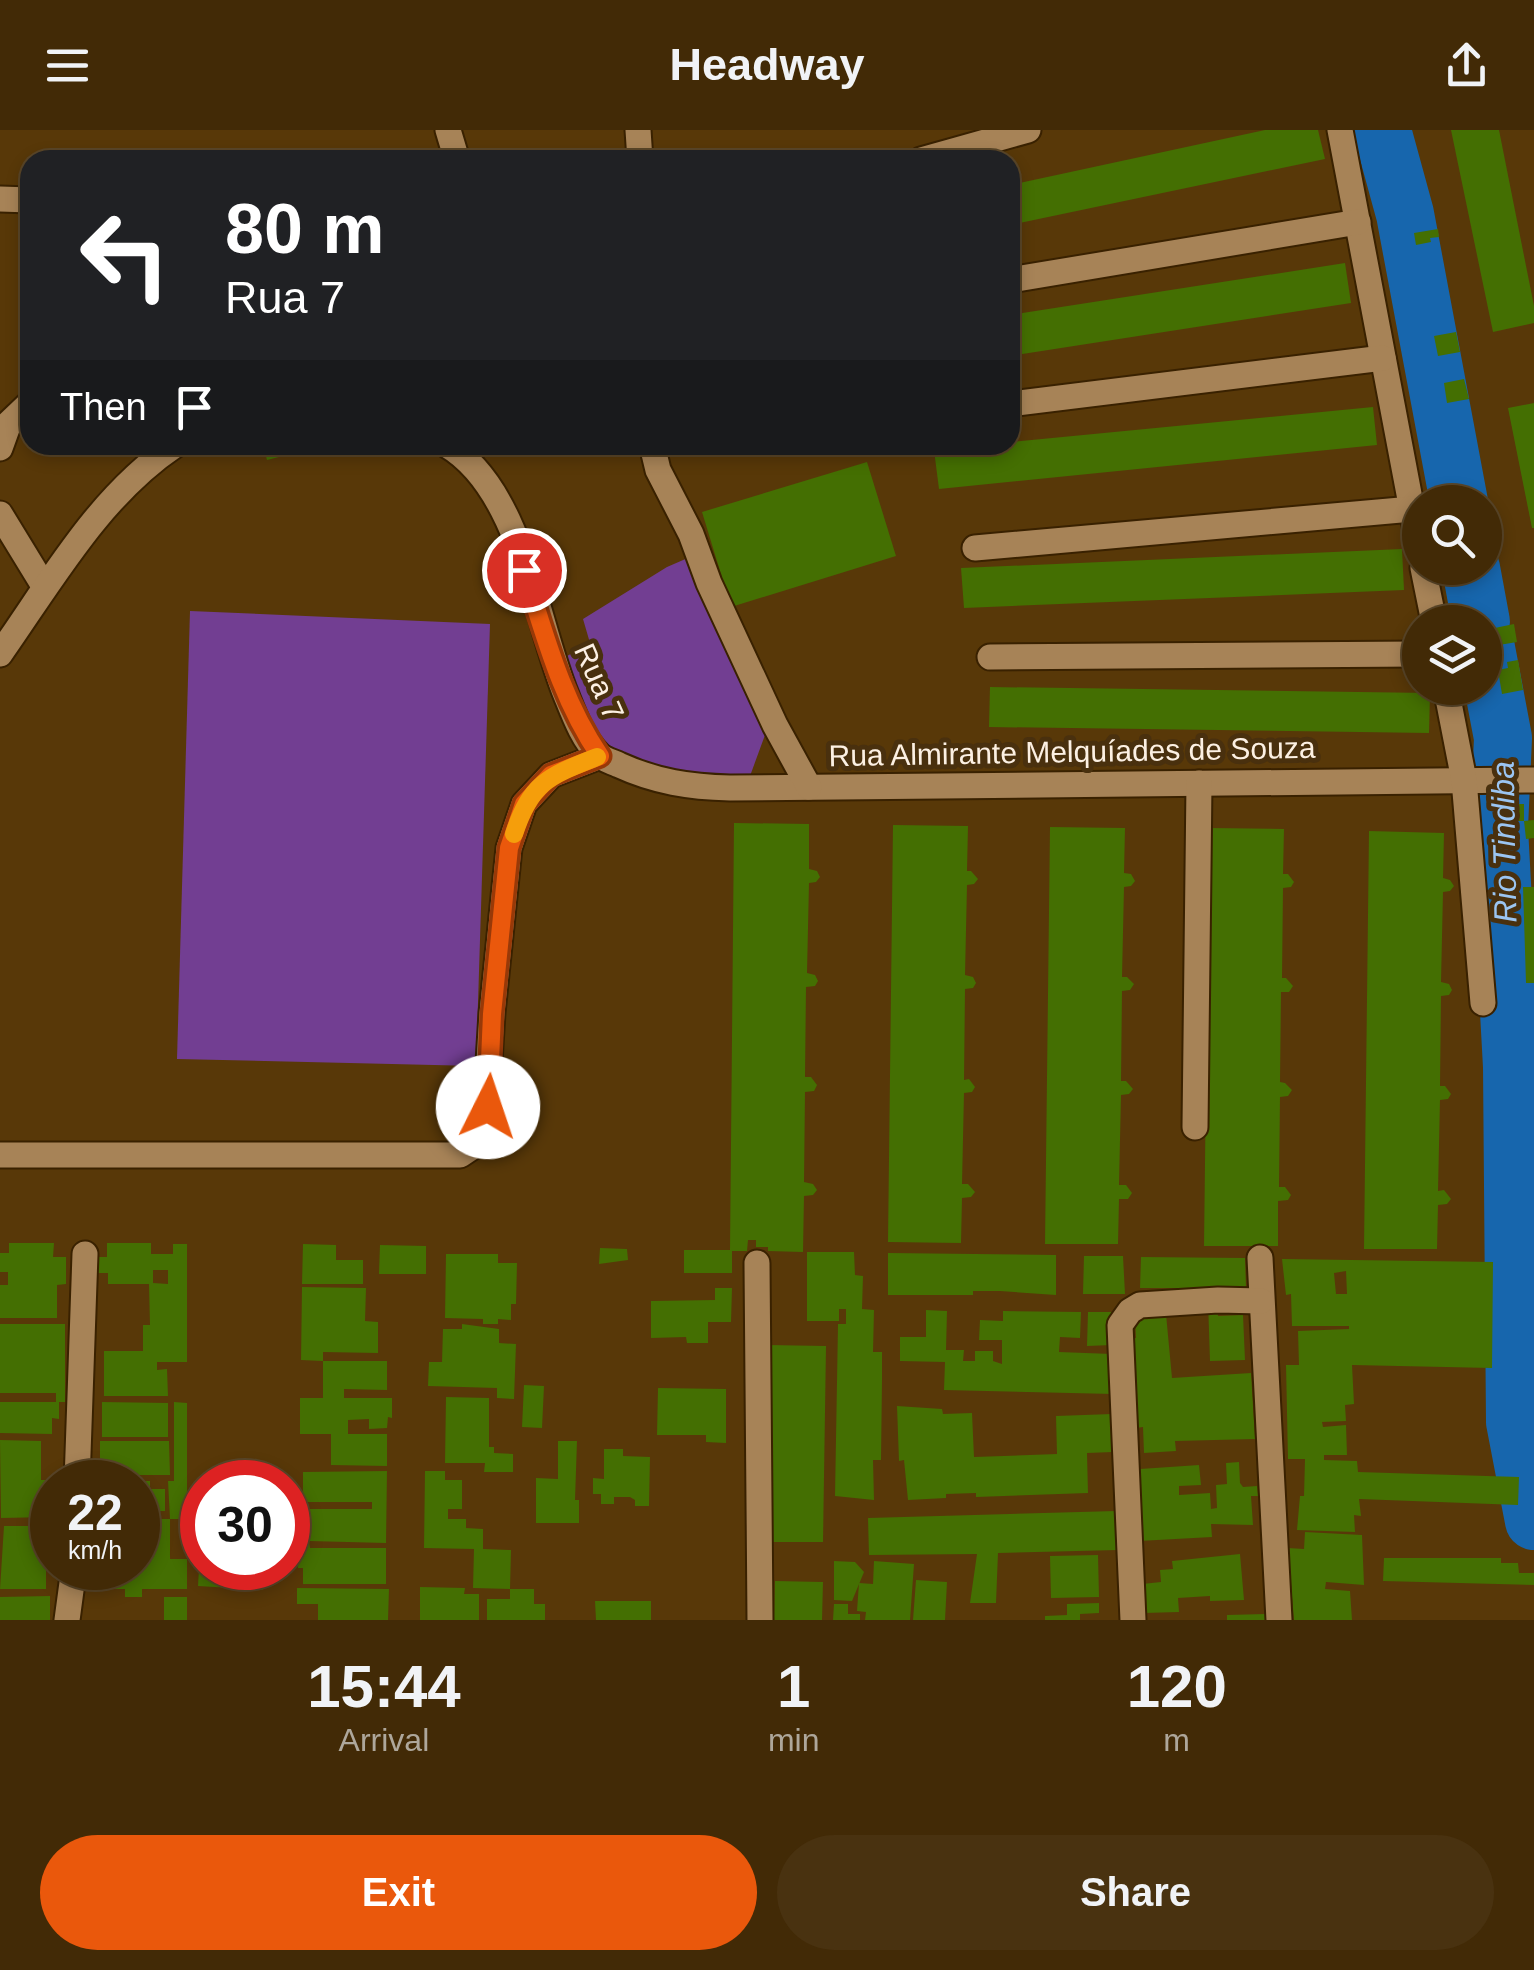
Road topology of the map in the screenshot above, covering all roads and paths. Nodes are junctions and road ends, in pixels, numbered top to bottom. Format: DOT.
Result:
graph roads {
  1 [pos="1028,130"];
  2 [pos="1340,130"];
  3 [pos="957,150"];
  4 [pos="1358,222"];
  5 [pos="1020,278"];
  6 [pos="1384,358"];
  7 [pos="1020,403"];
  8 [pos="20,413"];
  9 [pos="0,448"];
  10 [pos="160,455"];
  11 [pos="463,455"];
  12 [pos="654,455"];
  13 [pos="1407,485"];
  14 [pos="1402,511"];
  15 [pos="0,514"];
  16 [pos="975,548"];
  17 [pos="44,586"];
  18 [pos="2,646"];
  19 [pos="1402,654"];
  20 [pos="990,657"];
  21 [pos="1452,705"];
  22 [pos="600,756"];
  23 [pos="1477,780"];
  24 [pos="1529,780"];
  25 [pos="1199,783"];
  26 [pos="809,787"];
  27 [pos="1482,1003"];
  28 [pos="1195,1127"];
  29 [pos="0,1155"];
  30 [pos="85,1254"];
  31 [pos="1260,1258"];
  32 [pos="758,1262"];
  33 [pos="1261,1301"];
  34 [pos="78,1460"];
  35 [pos="71,1590"];
  36 [pos="67,1620"];
  37 [pos="760,1620"];
  38 [pos="1133,1620"];
  39 [pos="1279,1620"];
  1 -- 3 [label="street"];
  2 -- 4 [label="street"];
  4 -- 5 [label="street"];
  4 -- 6 [label="street"];
  6 -- 7 [label="street"];
  6 -- 13 [label="street"];
  8 -- 9 [label="street"];
  10 -- 17 [label="street"];
  11 -- 22 [label="street, Rua 7"];
  12 -- 26 [label="street, Rua Almirante Melquíades de Souza"];
  14 -- 16 [label="street"];
  15 -- 17 [label="street"];
  17 -- 18 [label="street"];
  19 -- 20 [label="street"];
  21 -- 23 [label="street"];
  22 -- 26 [label="street, Rua 7"];
  22 -- 29 [label="street"];
  23 -- 24 [label="street, Rua Almirante Melquíades de Souza"];
  23 -- 25 [label="street, Rua Almirante Melquíades de Souza"];
  23 -- 27 [label="street"];
  25 -- 26 [label="street, Rua Almirante Melquíades de Souza"];
  25 -- 28 [label="street"];
  30 -- 34 [label="street"];
  31 -- 33 [label="street"];
  32 -- 37 [label="street"];
  33 -- 38 [label="street"];
  33 -- 39 [label="street"];
  35 -- 36 [label="street"];
}
